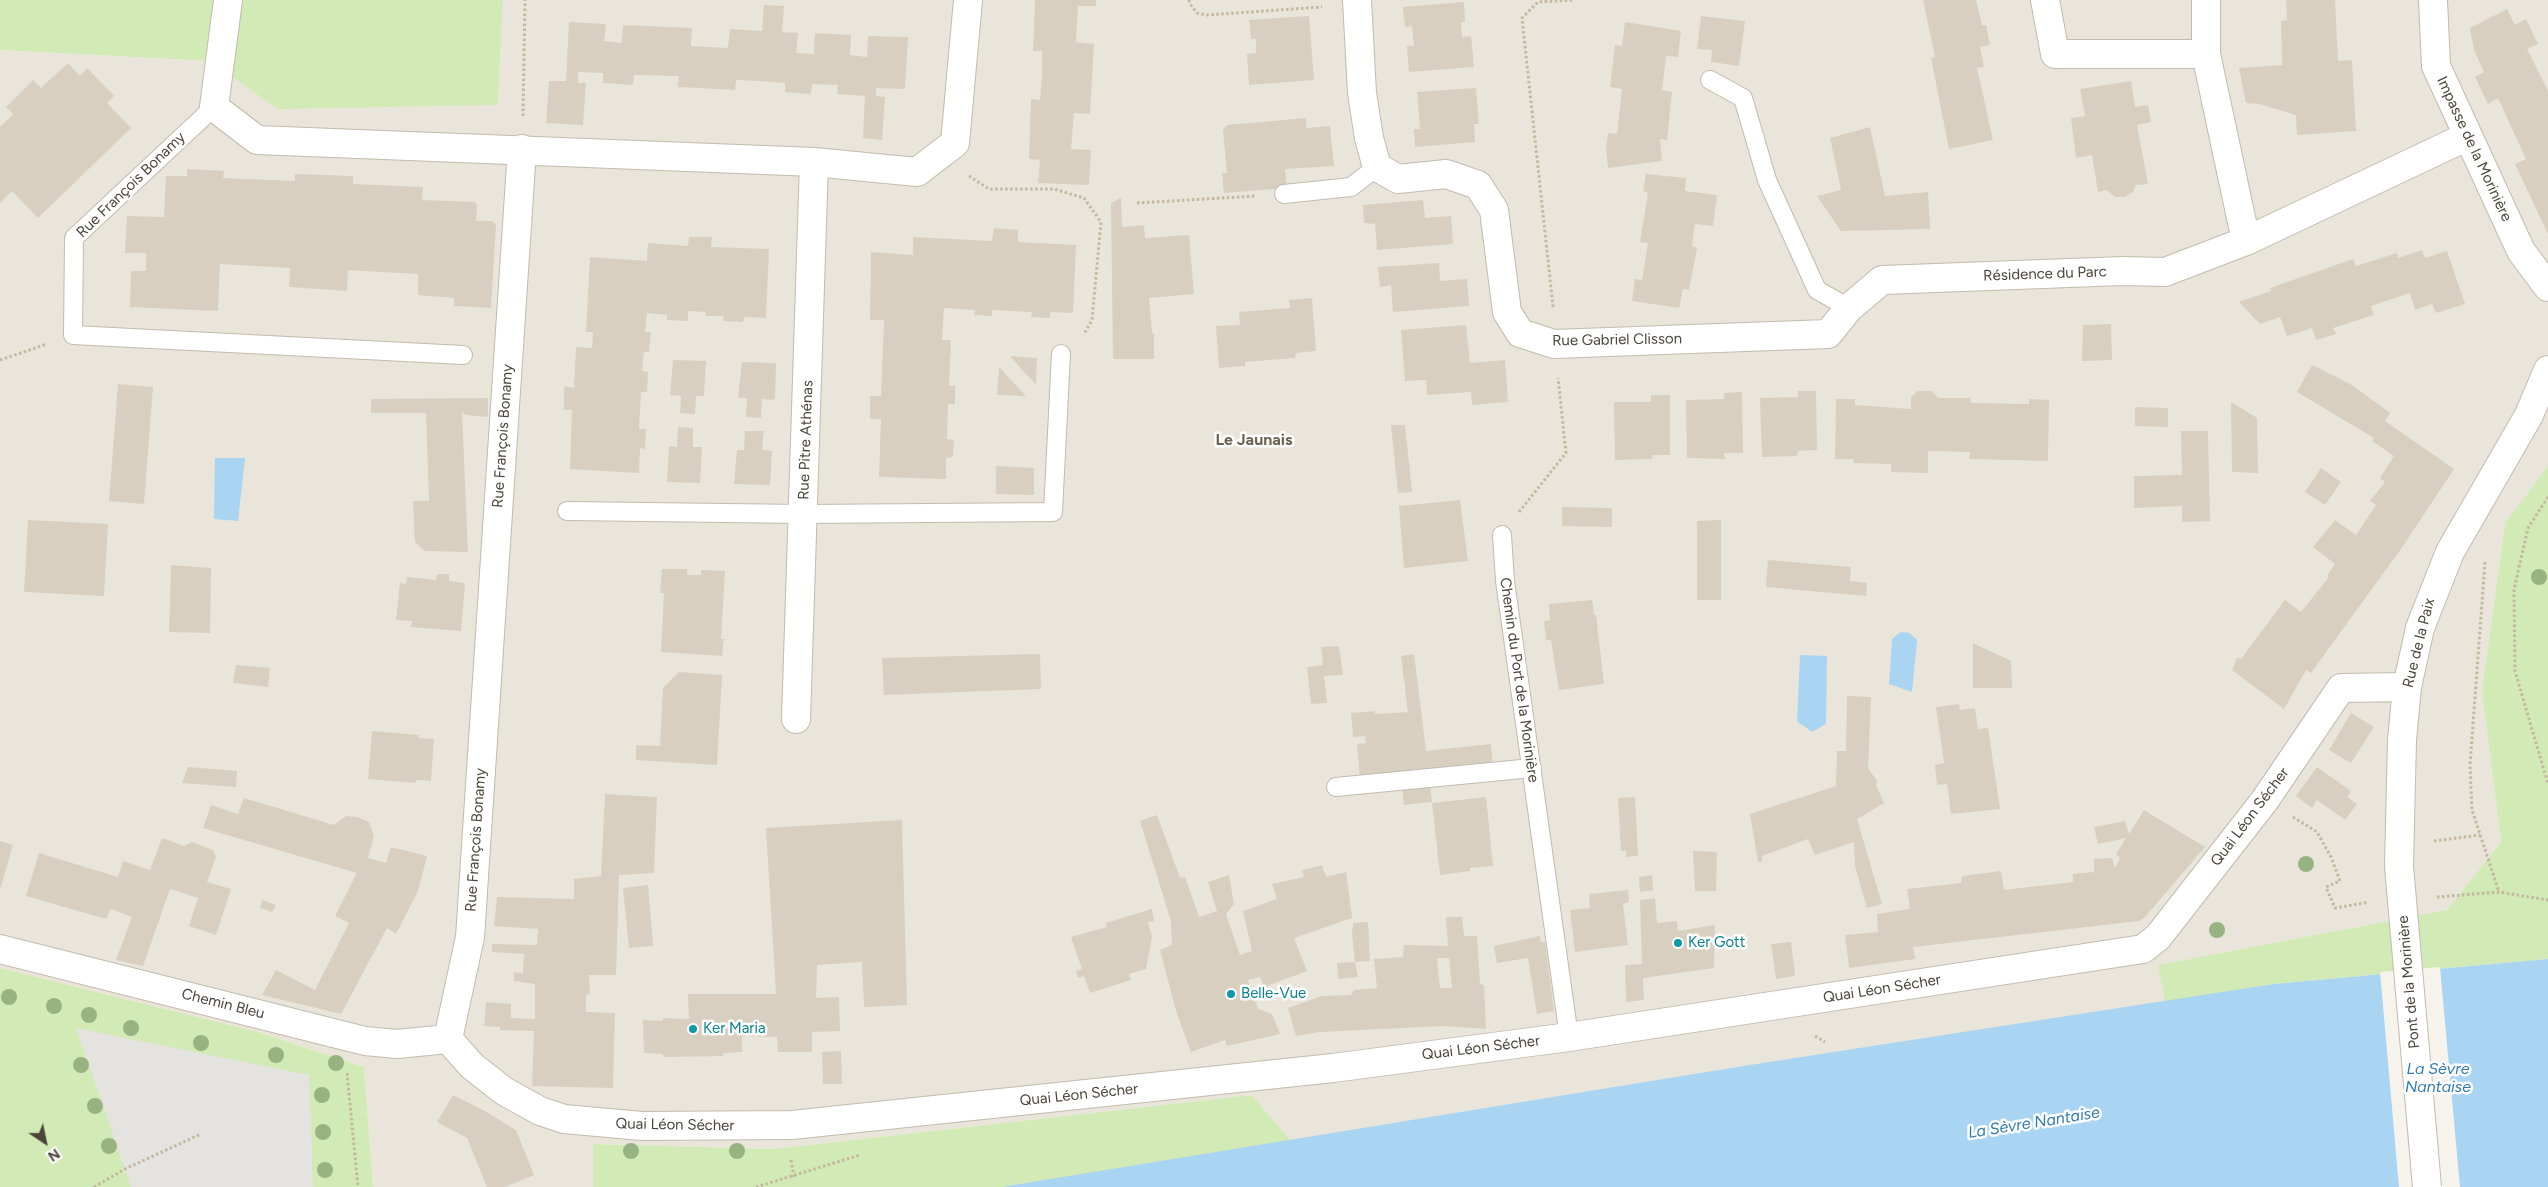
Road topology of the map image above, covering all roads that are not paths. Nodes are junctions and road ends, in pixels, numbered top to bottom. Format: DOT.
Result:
graph roads {
  1 [pos="228,0"];
  2 [pos="968,0"];
  3 [pos="2045,0"];
  4 [pos="2206,0"];
  5 [pos="2433,0"];
  6 [pos="1357,2"];
  7 [pos="2206,54"];
  8 [pos="1710,80"];
  9 [pos="214,107"];
  10 [pos="2468,136"];
  11 [pos="522,149"];
  12 [pos="814,162"];
  13 [pos="1377,167"];
  14 [pos="1284,194"];
  15 [pos="2246,241"];
  16 [pos="2548,287"];
  17 [pos="1849,308"];
  18 [pos="1828,334"];
  19 [pos="1061,354"];
  20 [pos="463,355"];
  21 [pos="2548,370"];
  22 [pos="2538,407"];
  23 [pos="567,511"];
  24 [pos="804,514"];
  25 [pos="1502,534"];
  26 [pos="2407,687"];
  27 [pos="796,719"];
  28 [pos="1532,768"];
  29 [pos="1336,787"];
  30 [pos="2399,856"];
  31 [pos="0,948"];
  32 [pos="1569,1037"];
  33 [pos="448,1039"];
  34 [pos="2427,1187"];
  1 -- 9 [label="street"];
  2 -- 12 [label="street"];
  3 -- 7 [label="street"];
  4 -- 7 [label="street"];
  5 -- 10 [label="street, Impasse de la Morinière"];
  6 -- 13 [label="street"];
  7 -- 15 [label="street"];
  8 -- 17 [label="lane"];
  9 -- 11 [label="street"];
  9 -- 20 [label="lane, Rue François Bonamy"];
  10 -- 15 [label="street, Résidence du Parc"];
  10 -- 16 [label="street, Impasse de la Morinière"];
  11 -- 12 [label="street"];
  11 -- 33 [label="street, Rue François Bonamy"];
  12 -- 24 [label="street, Rue Pitre Athénas"];
  13 -- 14 [label="lane"];
  13 -- 18 [label="street, Rue Gabriel Clisson"];
  15 -- 17 [label="street, Résidence du Parc"];
  17 -- 18 [label="street, Résidence du Parc"];
  19 -- 24 [label="lane"];
  21 -- 22 [label="street, Rue de la Paix"];
  22 -- 26 [label="street, Rue de la Paix"];
  23 -- 24 [label="lane"];
  24 -- 27 [label="street, Rue Pitre Athénas"];
  25 -- 28 [label="lane, Chemin du Port de la Morinière"];
  26 -- 30 [label="street, Rue de la Paix"];
  26 -- 32 [label="street, Quai Léon Sécher"];
  28 -- 29 [label="lane"];
  28 -- 32 [label="lane, Chemin du Port de la Morinière"];
  30 -- 34 [label="street, Pont de la Morinière, bridge"];
  31 -- 33 [label="street, Chemin Bleu"];
  32 -- 33 [label="street, Quai Léon Sécher"];
}
